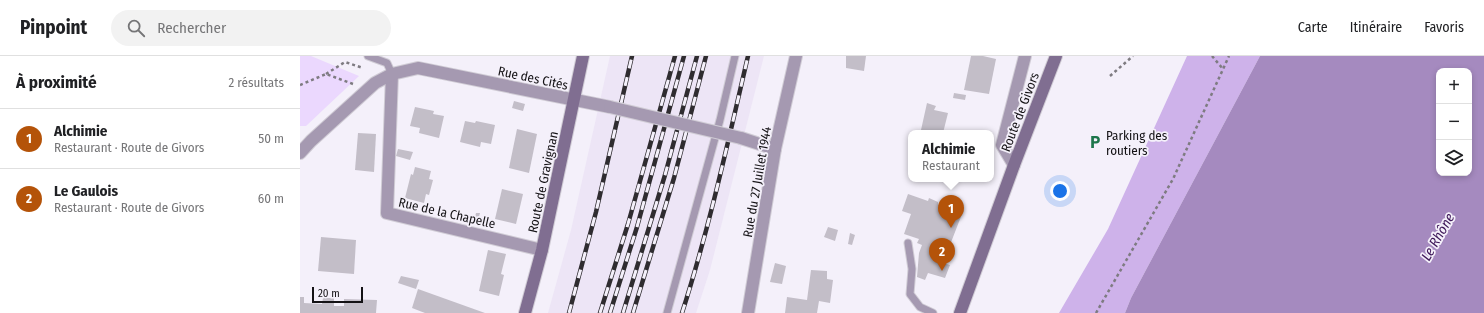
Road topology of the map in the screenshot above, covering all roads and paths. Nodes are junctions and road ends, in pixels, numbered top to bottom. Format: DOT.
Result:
graph roads {
  1 [pos="368,56"];
  2 [pos="583,56"];
  3 [pos="735,56"];
  4 [pos="796,56"];
  5 [pos="1025,56"];
  6 [pos="1056,56"];
  7 [pos="1133,56"];
  8 [pos="1212,56"];
  9 [pos="1229,56"];
  10 [pos="378,60"];
  11 [pos="1223,69"];
  12 [pos="326,74"];
  13 [pos="392,74"];
  14 [pos="1110,76"];
  15 [pos="300,85"];
  16 [pos="362,95"];
  17 [pos="575,100"];
  18 [pos="775,149"];
  19 [pos="300,153"];
  20 [pos="1014,165"];
  21 [pos="908,243"];
  22 [pos="542,250"];
  23 [pos="929,312"];
  24 [pos="524,313"];
  25 [pos="667,313"];
  26 [pos="748,313"];
  27 [pos="960,313"];
  28 [pos="1096,313"];
  1 -- 10 [label="lane"];
  2 -- 17 [label="main road, Route de Gravignan"];
  3 -- 25 [label="lane"];
  4 -- 18 [label="street, Rue du 27 Juillet 1944"];
  5 -- 20 [label="street"];
  6 -- 20 [label="main road, Route de Givors"];
  7 -- 14 [label="path"];
  8 -- 11 [label="path"];
  9 -- 11 [label="path"];
  10 -- 12 [label="path"];
  10 -- 13 [label="lane"];
  11 -- 28 [label="path"];
  12 -- 15 [label="path"];
  12 -- 16 [label="path"];
  13 -- 16 [label="street, Rue des Cités"];
  13 -- 17 [label="street, Rue des Cités"];
  13 -- 22 [label="street, Rue de la Chapelle"];
  16 -- 19 [label="street, Rue des Cités"];
  17 -- 18 [label="street, Rue des Cités, bridge"];
  17 -- 22 [label="main road, Route de Gravignan"];
  18 -- 26 [label="street, Rue du 27 Juillet 1944"];
  20 -- 27 [label="main road, Route de Givors"];
  21 -- 23 [label="lane"];
  22 -- 24 [label="main road, Route de Gravignan"];
}
